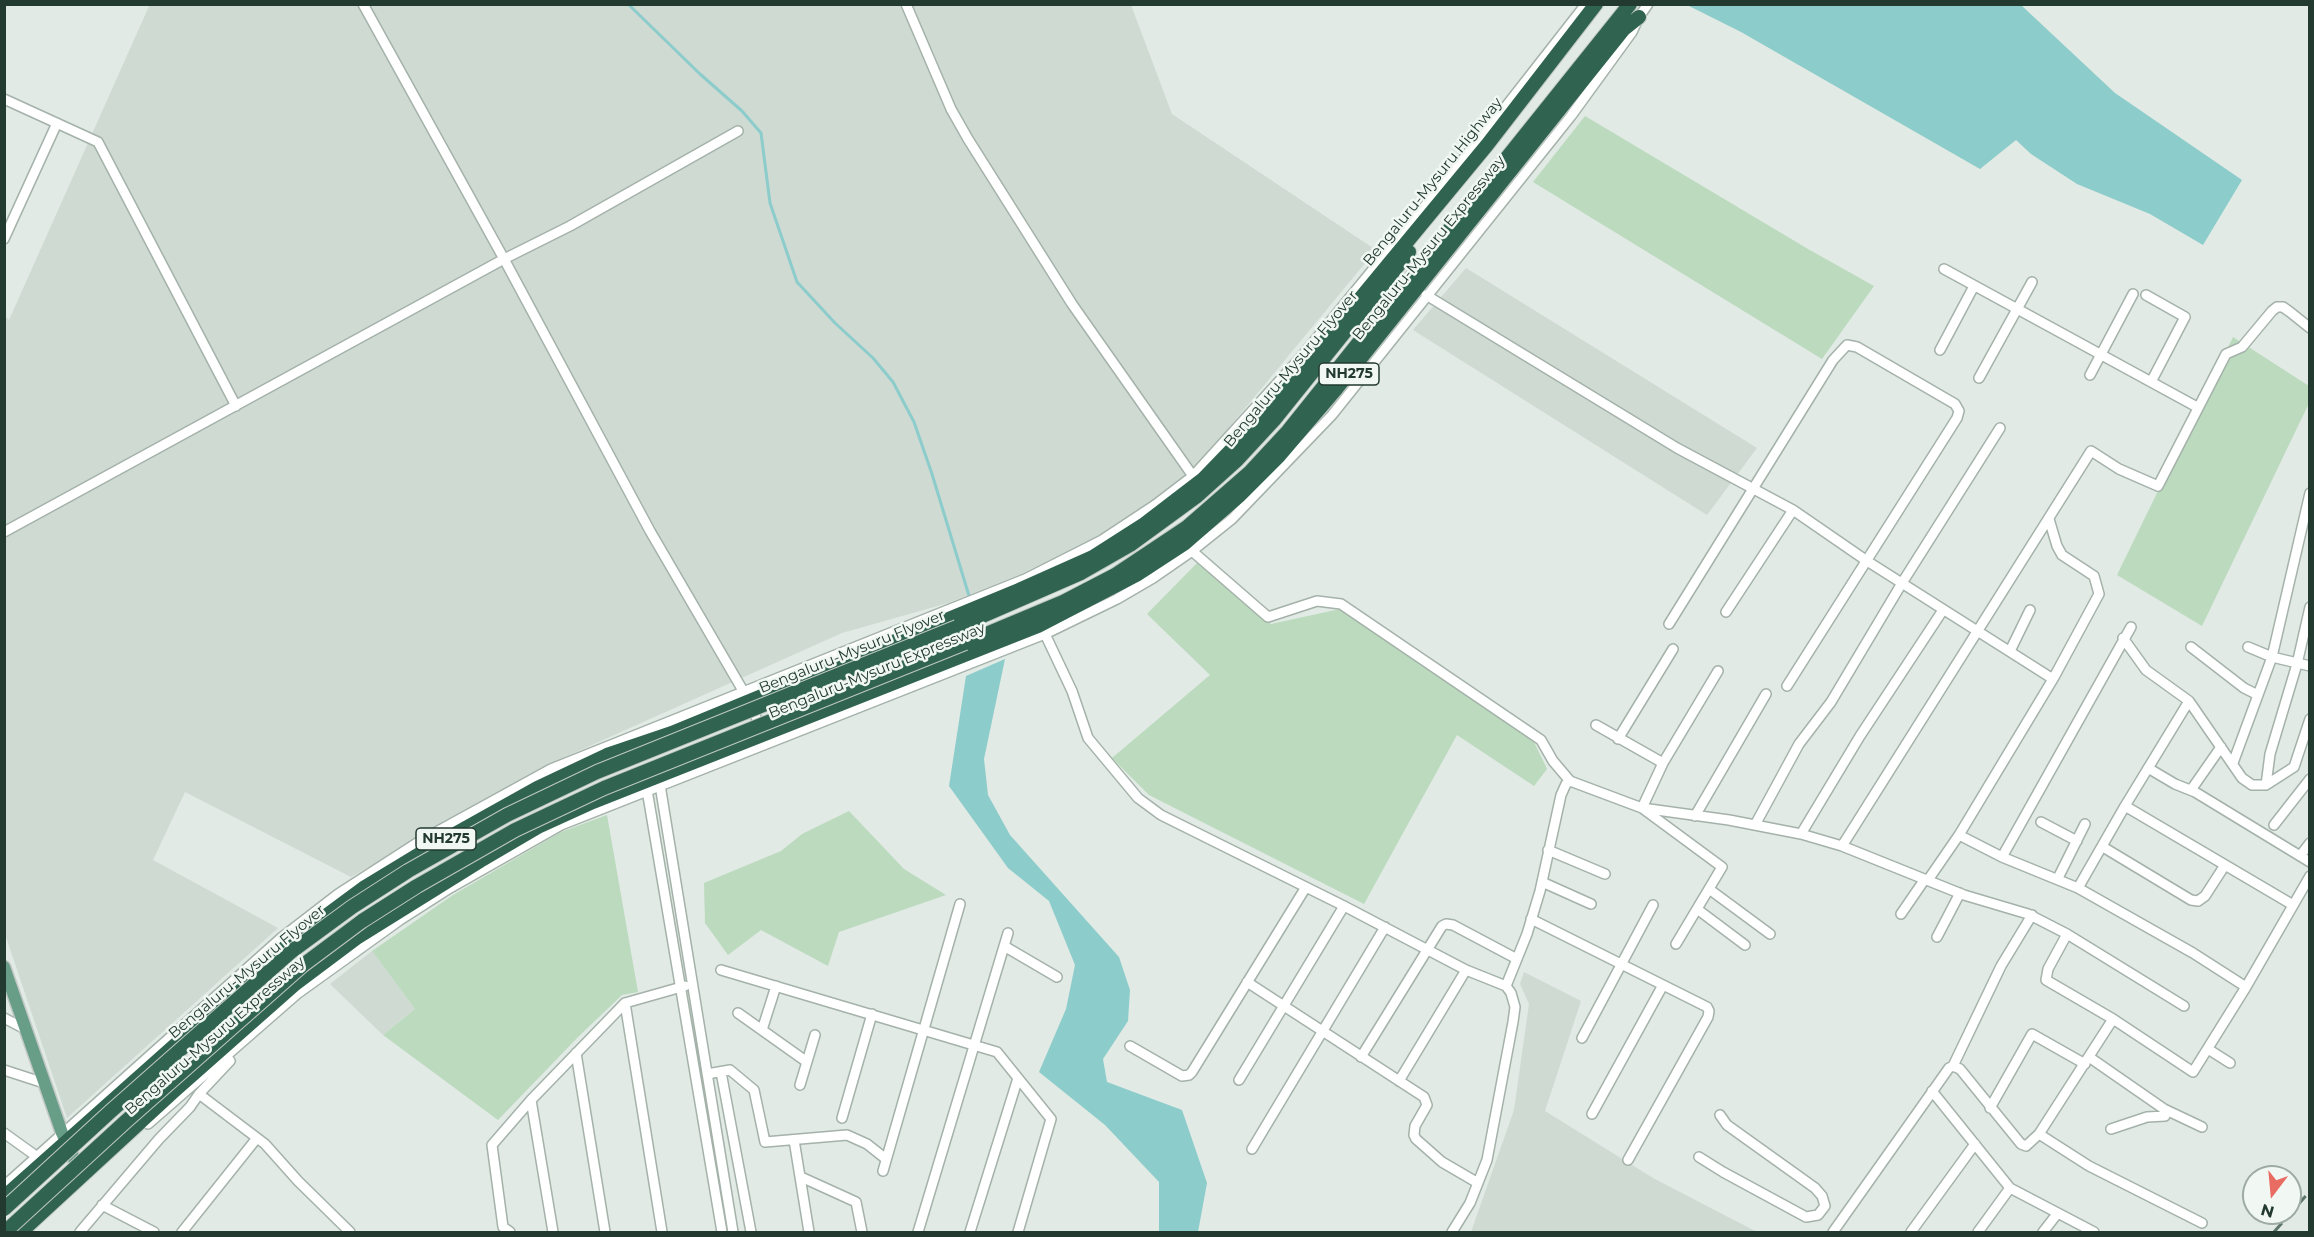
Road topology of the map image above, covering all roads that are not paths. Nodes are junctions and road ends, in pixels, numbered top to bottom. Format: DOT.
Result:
graph roads {
  1 [pos="363,4"];
  2 [pos="906,4"];
  3 [pos="1586,4"];
  4 [pos="1596,4"];
  5 [pos="1607,4"];
  6 [pos="1630,4"];
  7 [pos="1648,4"];
  8 [pos="1639,17"];
  9 [pos="4,99"];
  10 [pos="57,123"];
  11 [pos="738,131"];
  12 [pos="4,239"];
  13 [pos="504,259"];
  14 [pos="1944,269"];
  15 [pos="2032,282"];
  16 [pos="1974,286"];
  17 [pos="2133,294"];
  18 [pos="1426,295"];
  19 [pos="2146,295"];
  20 [pos="2017,309"];
  21 [pos="2310,328"];
  22 [pos="1940,350"];
  23 [pos="2101,354"];
  24 [pos="2090,375"];
  25 [pos="1979,378"];
  26 [pos="2151,382"];
  27 [pos="236,406"];
  28 [pos="2197,407"];
  29 [pos="2000,428"];
  30 [pos="1196,479"];
  31 [pos="1754,488"];
  32 [pos="2310,493"];
  33 [pos="1792,510"];
  34 [pos="2049,519"];
  35 [pos="4,532"];
  36 [pos="1192,551"];
  37 [pos="1867,561"];
  38 [pos="1902,583"];
  39 [pos="2310,607"];
  40 [pos="1943,610"];
  41 [pos="2030,610"];
  42 [pos="1726,612"];
  43 [pos="1669,624"];
  44 [pos="2131,627"];
  45 [pos="1978,632"];
  46 [pos="1046,634"];
  47 [pos="2123,638"];
  48 [pos="2191,647"];
  49 [pos="2248,647"];
  50 [pos="1673,649"];
  51 [pos="2010,651"];
  52 [pos="984,652"];
  53 [pos="2272,657"];
  54 [pos="2297,664"];
  55 [pos="2310,666"];
  56 [pos="1718,671"];
  57 [pos="2053,679"];
  58 [pos="1787,686"];
  59 [pos="1766,694"];
  60 [pos="2258,695"];
  61 [pos="747,696"];
  62 [pos="2189,701"];
  63 [pos="2310,719"];
  64 [pos="1596,725"];
  65 [pos="765,738"];
  66 [pos="1618,739"];
  67 [pos="2221,747"];
  68 [pos="1663,764"];
  69 [pos="2233,764"];
  70 [pos="2148,768"];
  71 [pos="2309,779"];
  72 [pos="1570,781"];
  73 [pos="660,785"];
  74 [pos="2266,785"];
  75 [pos="647,790"];
  76 [pos="2191,790"];
  77 [pos="2125,806"];
  78 [pos="1642,808"];
  79 [pos="1695,816"];
  80 [pos="2041,822"];
  81 [pos="2085,824"];
  82 [pos="1755,825"];
  83 [pos="2274,825"];
  84 [pos="1801,834"];
  85 [pos="1959,835"];
  86 [pos="2077,841"];
  87 [pos="2310,843"];
  88 [pos="423,846"];
  89 [pos="1842,846"];
  90 [pos="2103,847"];
  91 [pos="1548,850"];
  92 [pos="2300,856"];
  93 [pos="2002,857"];
  94 [pos="2310,862"];
  95 [pos="2225,865"];
  96 [pos="1605,874"];
  97 [pos="2310,876"];
  98 [pos="2058,878"];
  99 [pos="1926,880"];
  100 [pos="1542,882"];
  101 [pos="448,885"];
  102 [pos="1306,887"];
  103 [pos="2078,888"];
  104 [pos="1709,889"];
  105 [pos="1959,893"];
  106 [pos="960,904"];
  107 [pos="1591,904"];
  108 [pos="1653,905"];
  109 [pos="2293,905"];
  110 [pos="1344,906"];
  111 [pos="1697,909"];
  112 [pos="1901,914"];
  113 [pos="2032,915"];
  114 [pos="1531,919"];
  115 [pos="1385,927"];
  116 [pos="1008,933"];
  117 [pos="1770,934"];
  118 [pos="2067,934"];
  119 [pos="1937,937"];
  120 [pos="1676,944"];
  121 [pos="1746,945"];
  122 [pos="1004,946"];
  123 [pos="1427,949"];
  124 [pos="1517,959"];
  125 [pos="1622,964"];
  126 [pos="4,968"];
  127 [pos="721,970"];
  128 [pos="1466,970"];
  129 [pos="1057,977"];
  130 [pos="1247,982"];
  131 [pos="1663,985"];
  132 [pos="679,986"];
  133 [pos="693,986"];
  134 [pos="776,986"];
  135 [pos="1506,986"];
  136 [pos="2246,987"];
  137 [pos="625,1003"];
  138 [pos="1283,1006"];
  139 [pos="2184,1006"];
  140 [pos="738,1013"];
  141 [pos="872,1014"];
  142 [pos="4,1018"];
  143 [pos="2113,1018"];
  144 [pos="27,1030"];
  145 [pos="762,1030"];
  146 [pos="924,1030"];
  147 [pos="1323,1032"];
  148 [pos="815,1035"];
  149 [pos="1582,1038"];
  150 [pos="974,1045"];
  151 [pos="1130,1046"];
  152 [pos="2208,1049"];
  153 [pos="576,1053"];
  154 [pos="226,1055"];
  155 [pos="1361,1057"];
  156 [pos="2087,1061"];
  157 [pos="807,1062"];
  158 [pos="2230,1063"];
  159 [pos="1953,1066"];
  160 [pos="4,1070"];
  161 [pos="721,1072"];
  162 [pos="707,1074"];
  163 [pos="1018,1078"];
  164 [pos="1239,1080"];
  165 [pos="1399,1081"];
  166 [pos="44,1083"];
  167 [pos="800,1085"];
  168 [pos="1932,1091"];
  169 [pos="199,1094"];
  170 [pos="531,1100"];
  171 [pos="1990,1108"];
  172 [pos="2164,1109"];
  173 [pos="1592,1114"];
  174 [pos="1720,1115"];
  175 [pos="842,1118"];
  176 [pos="2202,1127"];
  177 [pos="2111,1129"];
  178 [pos="4,1133"];
  179 [pos="2038,1134"];
  180 [pos="64,1137"];
  181 [pos="257,1138"];
  182 [pos="794,1140"];
  183 [pos="1975,1144"];
  184 [pos="1252,1149"];
  185 [pos="36,1156"];
  186 [pos="1699,1157"];
  187 [pos="886,1159"];
  188 [pos="1628,1160"];
  189 [pos="4,1171"];
  190 [pos="883,1171"];
  191 [pos="801,1177"];
  192 [pos="14,1178"];
  193 [pos="82,1178"];
  194 [pos="1478,1183"];
  195 [pos="4,1186"];
  196 [pos="2010,1188"];
  197 [pos="4,1197"];
  198 [pos="102,1205"];
  199 [pos="4,1209"];
  200 [pos="2057,1214"];
  201 [pos="2202,1223"];
  202 [pos="5,1233"];
  203 [pos="21,1233"];
  204 [pos="28,1233"];
  205 [pos="80,1233"];
  206 [pos="154,1233"];
  207 [pos="182,1233"];
  208 [pos="350,1233"];
  209 [pos="510,1233"];
  210 [pos="553,1233"];
  211 [pos="605,1233"];
  212 [pos="662,1233"];
  213 [pos="722,1233"];
  214 [pos="734,1233"];
  215 [pos="751,1233"];
  216 [pos="809,1233"];
  217 [pos="862,1233"];
  218 [pos="918,1233"];
  219 [pos="970,1233"];
  220 [pos="1018,1233"];
  221 [pos="1452,1233"];
  222 [pos="1833,1233"];
  223 [pos="1911,1233"];
  224 [pos="1978,1233"];
  225 [pos="2043,1233"];
  226 [pos="2094,1233"];
  1 -- 13 [label="street"];
  2 -- 30 [label="street"];
  3 -- 30 [label="street, NH275"];
  4 -- 30 [label="highway, Bengaluru-Mysuru Highway / NH275"];
  5 -- 199 [label="highway, Bengaluru-Mysuru Flyover / NH275, bridge"];
  6 -- 202 [label="highway, Bengaluru-Mysuru Expressway / NH275, bridge"];
  7 -- 8 [label="street, Bengaluru-Mysuru Expressway / NH275"];
  8 -- 18 [label="street, Bengaluru-Mysuru Expressway / NH275"];
  8 -- 52 [label="highway, Bengaluru-Mysuru Expressway / NH275"];
  9 -- 10 [label="street"];
  10 -- 12 [label="street"];
  10 -- 27 [label="street"];
  11 -- 13 [label="street"];
  13 -- 27 [label="street"];
  13 -- 61 [label="street"];
  14 -- 16 [label="street"];
  15 -- 20 [label="street"];
  16 -- 20 [label="street"];
  16 -- 22 [label="street"];
  17 -- 23 [label="street"];
  18 -- 31 [label="street"];
  18 -- 36 [label="street, Bengaluru-Mysuru Expressway / NH275"];
  19 -- 26 [label="street"];
  20 -- 23 [label="street"];
  20 -- 25 [label="street"];
  21 -- 28 [label="street"];
  23 -- 24 [label="street"];
  23 -- 26 [label="street"];
  26 -- 28 [label="street"];
  27 -- 35 [label="street"];
  28 -- 34 [label="street"];
  29 -- 38 [label="street"];
  30 -- 61 [label="highway, Bengaluru-Mysuru Highway / NH275"];
  31 -- 33 [label="street"];
  31 -- 37 [label="street"];
  31 -- 43 [label="street"];
  32 -- 53 [label="street"];
  33 -- 37 [label="street"];
  33 -- 42 [label="street"];
  34 -- 45 [label="street"];
  34 -- 57 [label="street"];
  36 -- 46 [label="street, Bengaluru-Mysuru Expressway / NH275"];
  36 -- 72 [label="street"];
  37 -- 38 [label="street"];
  37 -- 58 [label="street"];
  38 -- 40 [label="street"];
  38 -- 82 [label="street"];
  39 -- 54 [label="street"];
  40 -- 45 [label="street"];
  40 -- 84 [label="street"];
  41 -- 51 [label="street"];
  44 -- 47 [label="street"];
  45 -- 51 [label="street"];
  45 -- 89 [label="street"];
  46 -- 52 [label="street, Bengaluru-Mysuru Expressway / NH275"];
  46 -- 102 [label="street"];
  47 -- 62 [label="street"];
  47 -- 93 [label="street"];
  48 -- 60 [label="street"];
  49 -- 53 [label="street"];
  50 -- 66 [label="street"];
  51 -- 57 [label="street"];
  52 -- 65 [label="highway, Bengaluru-Mysuru Expressway / NH275"];
  53 -- 54 [label="street"];
  53 -- 60 [label="street"];
  54 -- 55 [label="street"];
  54 -- 74 [label="street"];
  56 -- 68 [label="street"];
  57 -- 85 [label="street"];
  59 -- 79 [label="street"];
  60 -- 69 [label="street"];
  61 -- 65 [label="street"];
  61 -- 88 [label="highway, Bengaluru-Mysuru Highway / NH275"];
  62 -- 67 [label="street"];
  62 -- 70 [label="street"];
  63 -- 74 [label="street"];
  64 -- 66 [label="street"];
  65 -- 73 [label="street, Bengaluru-Mysuru Expressway / NH275"];
  65 -- 101 [label="highway, Bengaluru-Mysuru Expressway / NH275"];
  66 -- 68 [label="street"];
  67 -- 69 [label="street"];
  67 -- 76 [label="street"];
  68 -- 78 [label="street"];
  69 -- 74 [label="street"];
  70 -- 76 [label="street"];
  70 -- 77 [label="street"];
  71 -- 83 [label="street"];
  72 -- 78 [label="street"];
  72 -- 91 [label="street"];
  73 -- 75 [label="street, Bengaluru-Mysuru Expressway / NH275"];
  73 -- 133 [label="street"];
  75 -- 101 [label="street, Bengaluru-Mysuru Expressway / NH275"];
  75 -- 132 [label="street"];
  76 -- 92 [label="street"];
  77 -- 90 [label="street"];
  77 -- 95 [label="street"];
  78 -- 79 [label="street"];
  78 -- 104 [label="street"];
  79 -- 82 [label="street"];
  80 -- 86 [label="street"];
  81 -- 86 [label="street"];
  82 -- 84 [label="street"];
  84 -- 89 [label="street"];
  85 -- 93 [label="street"];
  85 -- 99 [label="street"];
  86 -- 98 [label="street"];
  87 -- 92 [label="street"];
  88 -- 101 [label="street"];
  88 -- 180 [label="highway, Bengaluru-Mysuru Highway / NH275"];
  89 -- 99 [label="street"];
  90 -- 95 [label="street"];
  90 -- 103 [label="street"];
  91 -- 96 [label="street"];
  91 -- 100 [label="street"];
  92 -- 94 [label="street"];
  93 -- 98 [label="street"];
  95 -- 109 [label="street"];
  97 -- 109 [label="street"];
  98 -- 103 [label="street"];
  99 -- 105 [label="street"];
  99 -- 112 [label="street"];
  100 -- 107 [label="street"];
  100 -- 114 [label="street"];
  101 -- 154 [label="street, Bengaluru-Mysuru Expressway / NH275"];
  101 -- 193 [label="highway, Bengaluru-Mysuru Expressway / NH275"];
  102 -- 110 [label="street"];
  102 -- 130 [label="street"];
  103 -- 136 [label="street"];
  104 -- 111 [label="street"];
  104 -- 117 [label="street"];
  105 -- 113 [label="street"];
  105 -- 119 [label="street"];
  106 -- 146 [label="street"];
  108 -- 125 [label="street"];
  109 -- 136 [label="street"];
  110 -- 115 [label="street"];
  110 -- 138 [label="street"];
  111 -- 120 [label="street"];
  111 -- 121 [label="street"];
  113 -- 118 [label="street"];
  113 -- 159 [label="street"];
  114 -- 124 [label="street"];
  114 -- 125 [label="street"];
  115 -- 123 [label="street"];
  115 -- 147 [label="street"];
  116 -- 122 [label="street"];
  118 -- 139 [label="street"];
  118 -- 143 [label="street"];
  122 -- 129 [label="street"];
  122 -- 150 [label="street"];
  123 -- 124 [label="street"];
  123 -- 128 [label="street"];
  123 -- 155 [label="street"];
  124 -- 135 [label="street"];
  125 -- 131 [label="street"];
  125 -- 149 [label="street"];
  126 -- 144 [label="main road"];
  127 -- 134 [label="street"];
  128 -- 135 [label="street"];
  128 -- 165 [label="street"];
  130 -- 138 [label="street"];
  130 -- 151 [label="street"];
  131 -- 173 [label="street"];
  131 -- 188 [label="street"];
  132 -- 133 [label="street"];
  132 -- 137 [label="street"];
  132 -- 213 [label="street"];
  133 -- 162 [label="street"];
  134 -- 141 [label="street"];
  134 -- 145 [label="street"];
  135 -- 194 [label="street"];
  136 -- 152 [label="street"];
  137 -- 153 [label="street"];
  137 -- 212 [label="street"];
  138 -- 147 [label="street"];
  138 -- 164 [label="street"];
  140 -- 145 [label="street"];
  141 -- 146 [label="street"];
  141 -- 175 [label="street"];
  142 -- 144 [label="street"];
  143 -- 152 [label="street"];
  143 -- 156 [label="street"];
  144 -- 166 [label="main road"];
  145 -- 157 [label="street"];
  146 -- 150 [label="street"];
  146 -- 187 [label="street"];
  147 -- 155 [label="street"];
  147 -- 184 [label="street"];
  148 -- 157 [label="street"];
  150 -- 163 [label="street"];
  150 -- 218 [label="street"];
  152 -- 158 [label="street"];
  153 -- 170 [label="street"];
  153 -- 211 [label="street"];
  154 -- 169 [label="street"];
  154 -- 204 [label="street, Bengaluru-Mysuru Expressway / NH275"];
  155 -- 165 [label="street"];
  156 -- 171 [label="street"];
  156 -- 172 [label="street"];
  156 -- 179 [label="street"];
  157 -- 167 [label="street"];
  159 -- 168 [label="street"];
  159 -- 171 [label="street"];
  160 -- 166 [label="street"];
  161 -- 162 [label="street"];
  161 -- 182 [label="street"];
  161 -- 215 [label="street"];
  162 -- 214 [label="street"];
  163 -- 219 [label="street"];
  163 -- 220 [label="street"];
  165 -- 194 [label="street"];
  166 -- 180 [label="main road"];
  168 -- 183 [label="street"];
  168 -- 222 [label="street"];
  169 -- 181 [label="street"];
  169 -- 198 [label="street"];
  170 -- 209 [label="street"];
  170 -- 210 [label="street"];
  171 -- 179 [label="street"];
  172 -- 176 [label="street"];
  172 -- 177 [label="street"];
  174 -- 186 [label="street"];
  178 -- 185 [label="street"];
  179 -- 201 [label="street"];
  180 -- 185 [label="street, NH275"];
  180 -- 193 [label="main road"];
  180 -- 197 [label="highway, Bengaluru-Mysuru Highway / NH275"];
  181 -- 207 [label="street"];
  181 -- 208 [label="street"];
  182 -- 187 [label="street"];
  182 -- 191 [label="street"];
  183 -- 196 [label="street"];
  183 -- 223 [label="street"];
  185 -- 192 [label="street, NH275"];
  187 -- 190 [label="street"];
  189 -- 192 [label="street"];
  191 -- 216 [label="street"];
  191 -- 217 [label="street"];
  192 -- 195 [label="street, NH275"];
  193 -- 203 [label="highway, Bengaluru-Mysuru Expressway / NH275"];
  194 -- 221 [label="street"];
  196 -- 200 [label="street"];
  196 -- 224 [label="street"];
  198 -- 205 [label="street"];
  198 -- 206 [label="street"];
  200 -- 225 [label="street"];
  200 -- 226 [label="street"];
}
